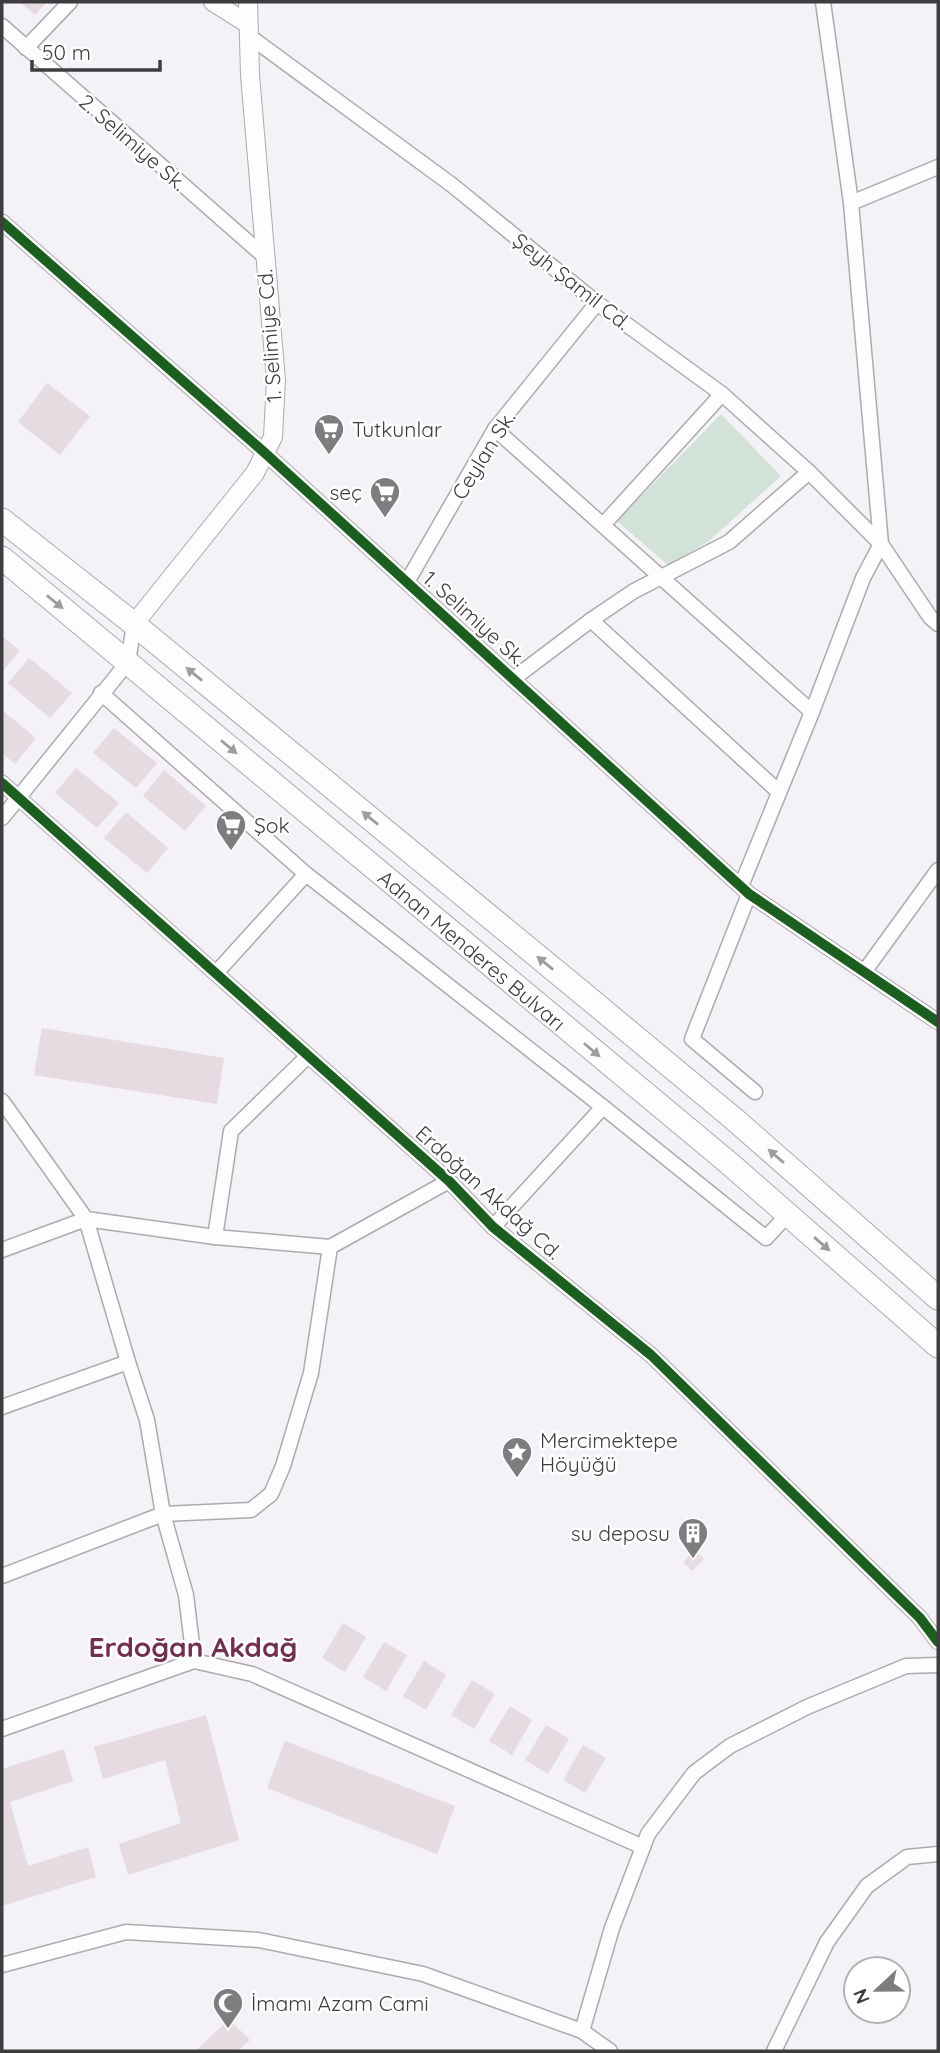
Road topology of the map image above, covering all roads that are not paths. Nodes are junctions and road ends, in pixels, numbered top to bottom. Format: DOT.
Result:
graph roads {
  1 [pos="70,2"];
  2 [pos="213,2"];
  3 [pos="248,2"];
  4 [pos="822,2"];
  5 [pos="2,26"];
  6 [pos="248,30"];
  7 [pos="26,48"];
  8 [pos="938,167"];
  9 [pos="851,203"];
  10 [pos="2,222"];
  11 [pos="264,256"];
  12 [pos="597,303"];
  13 [pos="722,394"];
  14 [pos="495,429"];
  15 [pos="264,453"];
  16 [pos="809,472"];
  17 [pos="2,520"];
  18 [pos="603,525"];
  19 [pos="881,544"];
  20 [pos="2,558"];
  21 [pos="661,577"];
  22 [pos="407,582"];
  23 [pos="591,620"];
  24 [pos="134,624"];
  25 [pos="938,624"];
  26 [pos="128,662"];
  27 [pos="513,679"];
  28 [pos="102,693"];
  29 [pos="812,712"];
  30 [pos="2,783"];
  31 [pos="779,793"];
  32 [pos="18,797"];
  33 [pos="2,818"];
  34 [pos="938,870"];
  35 [pos="306,874"];
  36 [pos="745,890"];
  37 [pos="864,972"];
  38 [pos="216,974"];
  39 [pos="938,1022"];
  40 [pos="308,1056"];
  41 [pos="755,1092"];
  42 [pos="2,1101"];
  43 [pos="603,1107"];
  44 [pos="449,1181"];
  45 [pos="788,1214"];
  46 [pos="86,1219"];
  47 [pos="493,1227"];
  48 [pos="215,1237"];
  49 [pos="330,1247"];
  50 [pos="2,1250"];
  51 [pos="938,1298"];
  52 [pos="938,1346"];
  53 [pos="128,1362"];
  54 [pos="2,1406"];
  55 [pos="163,1514"];
  56 [pos="2,1576"];
  57 [pos="938,1642"];
  58 [pos="194,1661"];
  59 [pos="938,1665"];
  60 [pos="2,1729"];
  61 [pos="643,1847"];
  62 [pos="938,1854"];
  63 [pos="2,1965"];
  64 [pos="582,2031"];
  65 [pos="610,2051"];
  66 [pos="774,2051"];
  1 -- 7 [label="street"];
  2 -- 6 [label="street"];
  3 -- 6 [label="street, 1. Selimiye Cd."];
  4 -- 9 [label="street"];
  5 -- 7 [label="street, 2. Selimiye Sk."];
  6 -- 11 [label="street, 1. Selimiye Cd."];
  6 -- 12 [label="street, Şeyh Şamil Cd."];
  7 -- 11 [label="street, 2. Selimiye Sk."];
  8 -- 9 [label="street"];
  9 -- 19 [label="street"];
  10 -- 15 [label="street, 1. Selimiye Sk."];
  11 -- 15 [label="street, 1. Selimiye Cd."];
  12 -- 13 [label="street, Şeyh Şamil Cd."];
  12 -- 14 [label="street, Ceylan Sk."];
  13 -- 16 [label="street, Şeyh Şamil Cd."];
  13 -- 18 [label="street"];
  14 -- 18 [label="street"];
  14 -- 22 [label="street, Ceylan Sk."];
  15 -- 22 [label="street, 1. Selimiye Sk."];
  15 -- 24 [label="street, 1. Selimiye Cd."];
  16 -- 19 [label="street, Şeyh Şamil Cd."];
  16 -- 21 [label="street"];
  17 -- 24 [label="highway, Adnan Menderes Bulvarı"];
  18 -- 21 [label="street"];
  19 -- 25 [label="street, Şeyh Şamil Cd."];
  19 -- 29 [label="street"];
  20 -- 26 [label="highway, Adnan Menderes Bulvarı, one-way"];
  21 -- 23 [label="street"];
  21 -- 29 [label="street"];
  22 -- 27 [label="street, 1. Selimiye Sk."];
  23 -- 27 [label="street"];
  23 -- 31 [label="street"];
  24 -- 26 [label="street"];
  51 -- 24 [label="highway, Adnan Menderes Bulvarı, one-way"];
  26 -- 28 [label="street"];
  26 -- 45 [label="highway, Adnan Menderes Bulvarı, one-way"];
  27 -- 36 [label="street, 1. Selimiye Sk."];
  28 -- 32 [label="street"];
  28 -- 35 [label="street"];
  29 -- 31 [label="street"];
  30 -- 32 [label="street, Erdoğan Akdağ Cd."];
  31 -- 36 [label="street"];
  32 -- 33 [label="street"];
  32 -- 38 [label="street, Erdoğan Akdağ Cd."];
  34 -- 37 [label="street"];
  35 -- 38 [label="street"];
  35 -- 43 [label="street"];
  36 -- 37 [label="street, 1. Selimiye Sk."];
  36 -- 41 [label="street"];
  37 -- 39 [label="street, 1. Selimiye Sk."];
  38 -- 40 [label="street, Erdoğan Akdağ Cd."];
  40 -- 44 [label="street, Erdoğan Akdağ Cd."];
  40 -- 48 [label="street"];
  42 -- 46 [label="street"];
  43 -- 45 [label="street"];
  43 -- 47 [label="street"];
  44 -- 47 [label="street, Erdoğan Akdağ Cd."];
  44 -- 49 [label="street"];
  45 -- 52 [label="highway, Adnan Menderes Bulvarı, one-way"];
  46 -- 48 [label="street"];
  46 -- 50 [label="street"];
  46 -- 53 [label="street"];
  47 -- 57 [label="street, Erdoğan Akdağ Cd."];
  48 -- 49 [label="street"];
  49 -- 55 [label="street"];
  53 -- 54 [label="street"];
  53 -- 55 [label="street"];
  55 -- 56 [label="street"];
  55 -- 58 [label="street"];
  58 -- 60 [label="street"];
  58 -- 61 [label="street"];
  59 -- 61 [label="street"];
  61 -- 64 [label="street"];
  62 -- 66 [label="street"];
  63 -- 64 [label="street"];
  64 -- 65 [label="street"];
}
